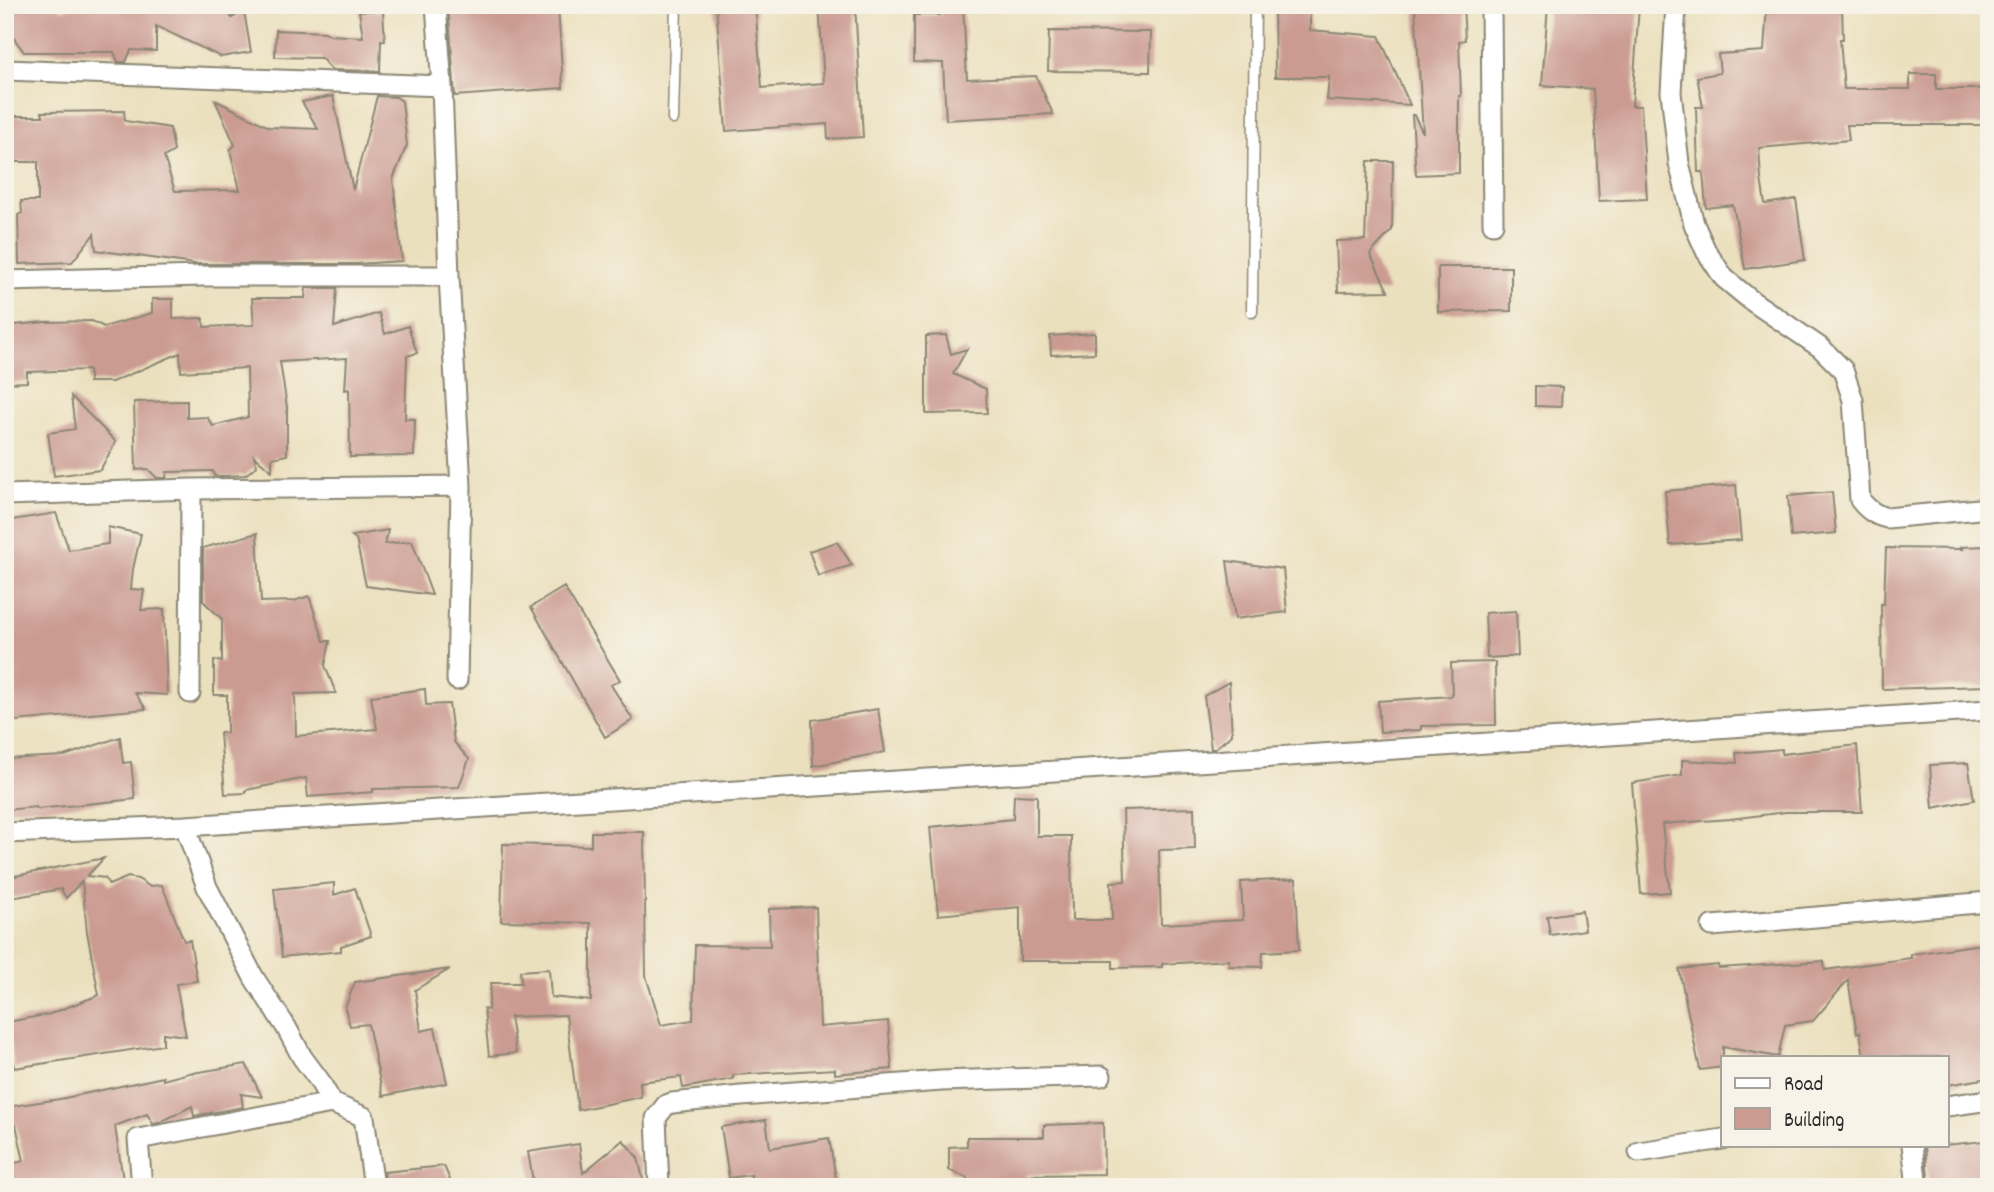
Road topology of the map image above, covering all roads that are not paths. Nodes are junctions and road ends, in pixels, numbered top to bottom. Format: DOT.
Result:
graph roads {
  1 [pos="436,5"];
  2 [pos="676,5"];
  3 [pos="1255,5"];
  4 [pos="1490,5"];
  5 [pos="1676,5"];
  6 [pos="5,70"];
  7 [pos="442,86"];
  8 [pos="673,119"];
  9 [pos="1493,224"];
  10 [pos="449,276"];
  11 [pos="5,281"];
  12 [pos="1252,312"];
  13 [pos="461,486"];
  14 [pos="191,489"];
  15 [pos="5,495"];
  16 [pos="1989,508"];
  17 [pos="457,680"];
  18 [pos="190,693"];
  19 [pos="1989,710"];
  20 [pos="185,826"];
  21 [pos="5,833"];
  22 [pos="1989,902"];
  23 [pos="1712,926"];
  24 [pos="1101,1076"];
  25 [pos="1989,1100"];
  26 [pos="332,1103"];
  27 [pos="1948,1106"];
  28 [pos="1721,1139"];
  29 [pos="1912,1146"];
  30 [pos="1640,1152"];
  31 [pos="142,1187"];
  32 [pos="374,1187"];
  33 [pos="659,1187"];
  34 [pos="1917,1187"];
  1 -- 7 [label="street"];
  2 -- 8 [label="lane"];
  3 -- 12 [label="lane"];
  4 -- 9 [label="street"];
  5 -- 16 [label="street"];
  6 -- 7 [label="street"];
  7 -- 10 [label="street"];
  10 -- 11 [label="street"];
  10 -- 13 [label="street"];
  13 -- 14 [label="street"];
  13 -- 17 [label="street"];
  14 -- 15 [label="street"];
  14 -- 18 [label="street"];
  19 -- 20 [label="street"];
  20 -- 21 [label="street"];
  20 -- 26 [label="street"];
  22 -- 23 [label="street"];
  24 -- 33 [label="street"];
  25 -- 27 [label="street"];
  26 -- 31 [label="street"];
  26 -- 32 [label="street"];
  28 -- 30 [label="street"];
  29 -- 34 [label="street"];
}
